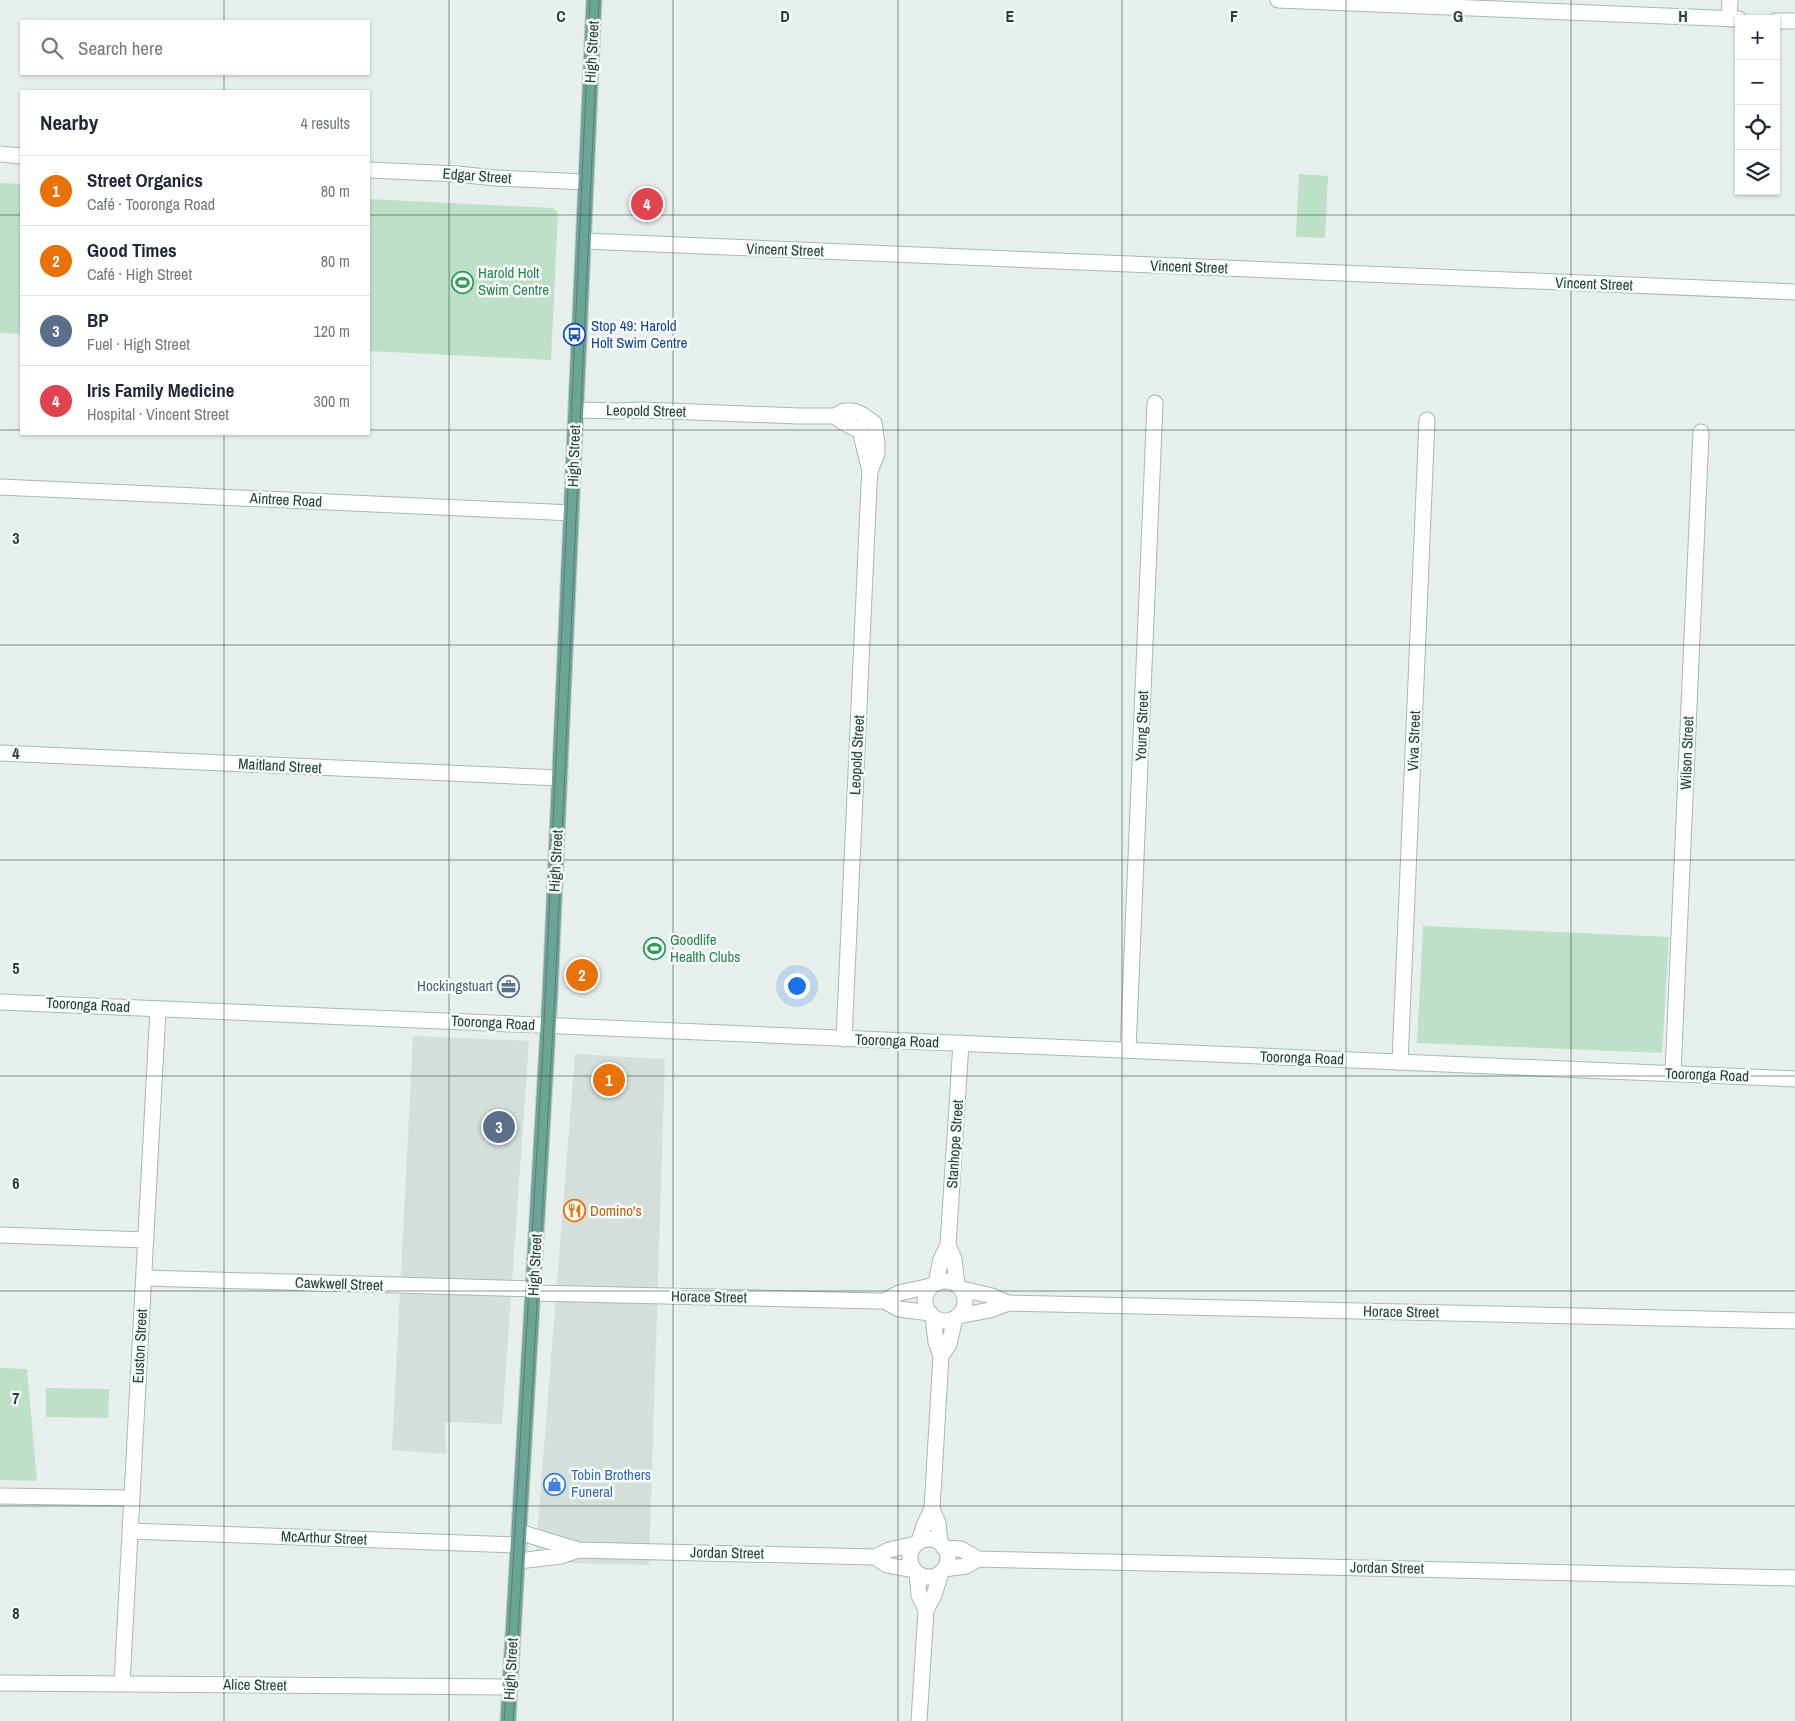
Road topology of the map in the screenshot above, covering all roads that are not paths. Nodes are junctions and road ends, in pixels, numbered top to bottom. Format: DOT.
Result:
graph roads {
  1 [pos="594,0"];
  2 [pos="1278,0"];
  3 [pos="1730,0"];
  4 [pos="1734,19"];
  5 [pos="1780,21"];
  6 [pos="1795,21"];
  7 [pos="0,154"];
  8 [pos="20,156"];
  9 [pos="370,170"];
  10 [pos="586,182"];
  11 [pos="584,241"];
  12 [pos="1795,292"];
  13 [pos="1156,402"];
  14 [pos="576,410"];
  15 [pos="835,416"];
  16 [pos="1427,420"];
  17 [pos="874,423"];
  18 [pos="860,431"];
  19 [pos="1701,432"];
  20 [pos="870,471"];
  21 [pos="0,488"];
  22 [pos="572,513"];
  23 [pos="0,753"];
  24 [pos="560,778"];
  25 [pos="0,1002"];
  26 [pos="158,1009"];
  27 [pos="549,1026"];
  28 [pos="844,1038"];
  29 [pos="961,1043"];
  30 [pos="1128,1050"];
  31 [pos="1400,1062"];
  32 [pos="1673,1074"];
  33 [pos="1795,1078"];
  34 [pos="0,1235"];
  35 [pos="146,1240"];
  36 [pos="948,1245"];
  37 [pos="144,1278"];
  38 [pos="934,1284"];
  39 [pos="960,1287"];
  40 [pos="533,1291"];
  41 [pos="884,1301"];
  42 [pos="1008,1303"];
  43 [pos="932,1315"];
  44 [pos="956,1317"];
  45 [pos="1795,1322"];
  46 [pos="941,1356"];
  47 [pos="0,1496"];
  48 [pos="132,1498"];
  49 [pos="932,1509"];
  50 [pos="130,1531"];
  51 [pos="519,1538"];
  52 [pos="918,1542"];
  53 [pos="942,1545"];
  54 [pos="578,1550"];
  55 [pos="875,1557"];
  56 [pos="978,1559"];
  57 [pos="518,1561"];
  58 [pos="942,1571"];
  59 [pos="916,1572"];
  60 [pos="1795,1578"];
  61 [pos="926,1610"];
  62 [pos="0,1683"];
  63 [pos="122,1683"];
  64 [pos="510,1687"];
  65 [pos="508,1721"];
  66 [pos="919,1721"];
  1 -- 10 [label="main road, High Street"];
  2 -- 4 [label="street"];
  3 -- 4 [label="street"];
  5 -- 6 [label="street"];
  7 -- 8 [label="street"];
  9 -- 10 [label="street, Edgar Street"];
  10 -- 11 [label="main road, High Street"];
  11 -- 12 [label="street, Vincent Street"];
  11 -- 14 [label="main road, High Street"];
  13 -- 30 [label="street, Young Street"];
  14 -- 15 [label="street, Leopold Street"];
  14 -- 22 [label="main road, High Street"];
  15 -- 17 [label="street, Leopold Street"];
  15 -- 18 [label="street"];
  16 -- 31 [label="street, Viva Street"];
  17 -- 18 [label="street"];
  17 -- 20 [label="street, Leopold Street"];
  18 -- 20 [label="street, Leopold Street"];
  19 -- 32 [label="street, Wilson Street"];
  20 -- 28 [label="street, Leopold Street"];
  21 -- 22 [label="street, Aintree Road"];
  22 -- 24 [label="main road, High Street"];
  23 -- 24 [label="street, Maitland Street"];
  24 -- 27 [label="main road, High Street"];
  25 -- 26 [label="street, Tooronga Road"];
  26 -- 27 [label="street, Tooronga Road"];
  26 -- 35 [label="street, Euston Street"];
  27 -- 28 [label="street, Tooronga Road"];
  27 -- 40 [label="main road, High Street"];
  28 -- 29 [label="street, Tooronga Road"];
  29 -- 30 [label="street, Tooronga Road"];
  29 -- 36 [label="street, Stanhope Street"];
  30 -- 31 [label="street, Tooronga Road"];
  31 -- 32 [label="street, Tooronga Road"];
  32 -- 33 [label="street, Tooronga Road"];
  34 -- 35 [label="street"];
  35 -- 37 [label="street, Euston Street"];
  36 -- 38 [label="street, Stanhope Street"];
  36 -- 39 [label="street, Stanhope Street"];
  37 -- 40 [label="street, Cawkwell Street"];
  37 -- 48 [label="street, Euston Street"];
  38 -- 39 [label="street"];
  38 -- 41 [label="street, Horace Street"];
  38 -- 43 [label="street"];
  39 -- 42 [label="street, Horace Street"];
  39 -- 44 [label="street"];
  40 -- 41 [label="street, Horace Street"];
  40 -- 51 [label="main road, High Street"];
  41 -- 43 [label="street, Horace Street"];
  42 -- 44 [label="street, Horace Street"];
  42 -- 45 [label="street, Horace Street"];
  43 -- 44 [label="street"];
  43 -- 46 [label="street"];
  44 -- 46 [label="street"];
  46 -- 49 [label="street"];
  47 -- 48 [label="street"];
  48 -- 50 [label="street, Euston Street"];
  49 -- 52 [label="street"];
  49 -- 53 [label="street"];
  50 -- 51 [label="street, McArthur Street"];
  50 -- 63 [label="street, Euston Street"];
  51 -- 54 [label="street, Jordan Street"];
  51 -- 57 [label="main road, High Street"];
  52 -- 53 [label="street"];
  52 -- 55 [label="street, Jordan Street"];
  52 -- 59 [label="street"];
  53 -- 56 [label="street, Jordan Street"];
  53 -- 58 [label="street"];
  54 -- 55 [label="street, Jordan Street"];
  54 -- 57 [label="street, Jordan Street"];
  55 -- 59 [label="street, Jordan Street"];
  56 -- 58 [label="street, Jordan Street"];
  56 -- 60 [label="street, Jordan Street"];
  57 -- 64 [label="main road, High Street"];
  58 -- 59 [label="street"];
  58 -- 61 [label="street"];
  59 -- 61 [label="street"];
  61 -- 66 [label="street"];
  62 -- 63 [label="street, Alice Street"];
  63 -- 64 [label="street, Alice Street"];
  64 -- 65 [label="main road, High Street"];
}
